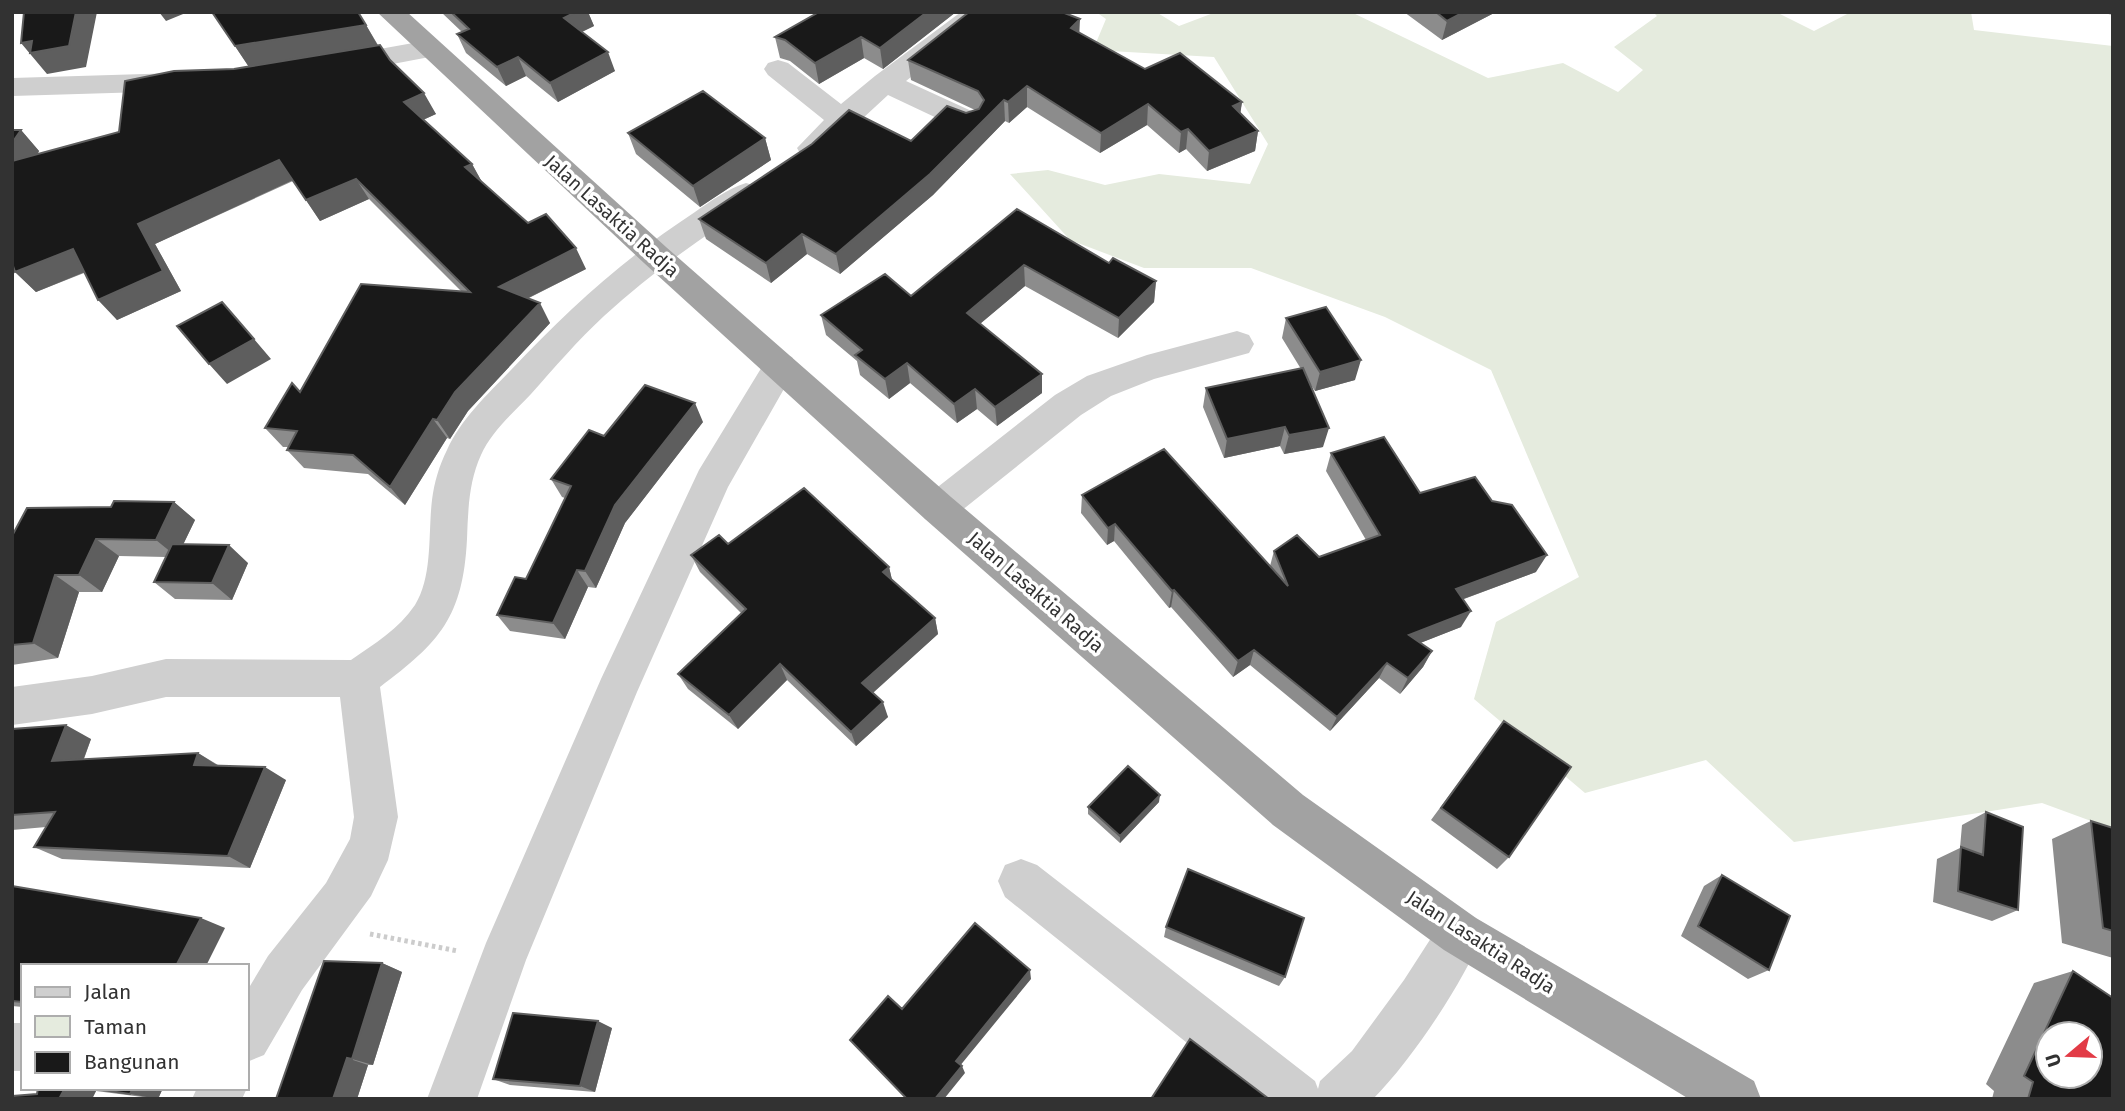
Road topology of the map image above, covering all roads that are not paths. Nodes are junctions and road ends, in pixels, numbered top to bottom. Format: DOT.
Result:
graph roads {
  1 [pos="391,12"];
  2 [pos="979,12"];
  3 [pos="430,49"];
  4 [pos="778,69"];
  5 [pos="310,70"];
  6 [pos="202,81"];
  7 [pos="885,82"];
  8 [pos="12,87"];
  9 [pos="841,119"];
  10 [pos="968,121"];
  11 [pos="794,162"];
  12 [pos="765,182"];
  13 [pos="654,255"];
  14 [pos="1237,344"];
  15 [pos="780,366"];
  16 [pos="938,508"];
  17 [pos="358,678"];
  18 [pos="12,706"];
  19 [pos="1021,881"];
  20 [pos="1461,934"];
  21 [pos="248,1036"];
  22 [pos="452,1099"];
  23 [pos="1297,1099"];
  24 [pos="1338,1099"];
  25 [pos="1736,1099"];
  1 -- 3 [label="highway, Jalan Lasaktia Radja"];
  2 -- 7 [label="street"];
  3 -- 5 [label="street"];
  3 -- 13 [label="highway, Jalan Lasaktia Radja"];
  4 -- 9 [label="street"];
  6 -- 8 [label="street"];
  7 -- 9 [label="street"];
  7 -- 10 [label="street"];
  9 -- 11 [label="street"];
  12 -- 13 [label="street"];
  13 -- 15 [label="highway, Jalan Lasaktia Radja"];
  13 -- 17 [label="street"];
  14 -- 16 [label="street"];
  15 -- 16 [label="highway, Jalan Lasaktia Radja"];
  15 -- 22 [label="street"];
  16 -- 20 [label="highway, Jalan Lasaktia Radja"];
  17 -- 18 [label="street"];
  17 -- 21 [label="street"];
  19 -- 23 [label="street"];
  20 -- 24 [label="street"];
  20 -- 25 [label="highway, Jalan Lasaktia Radja"];
}
